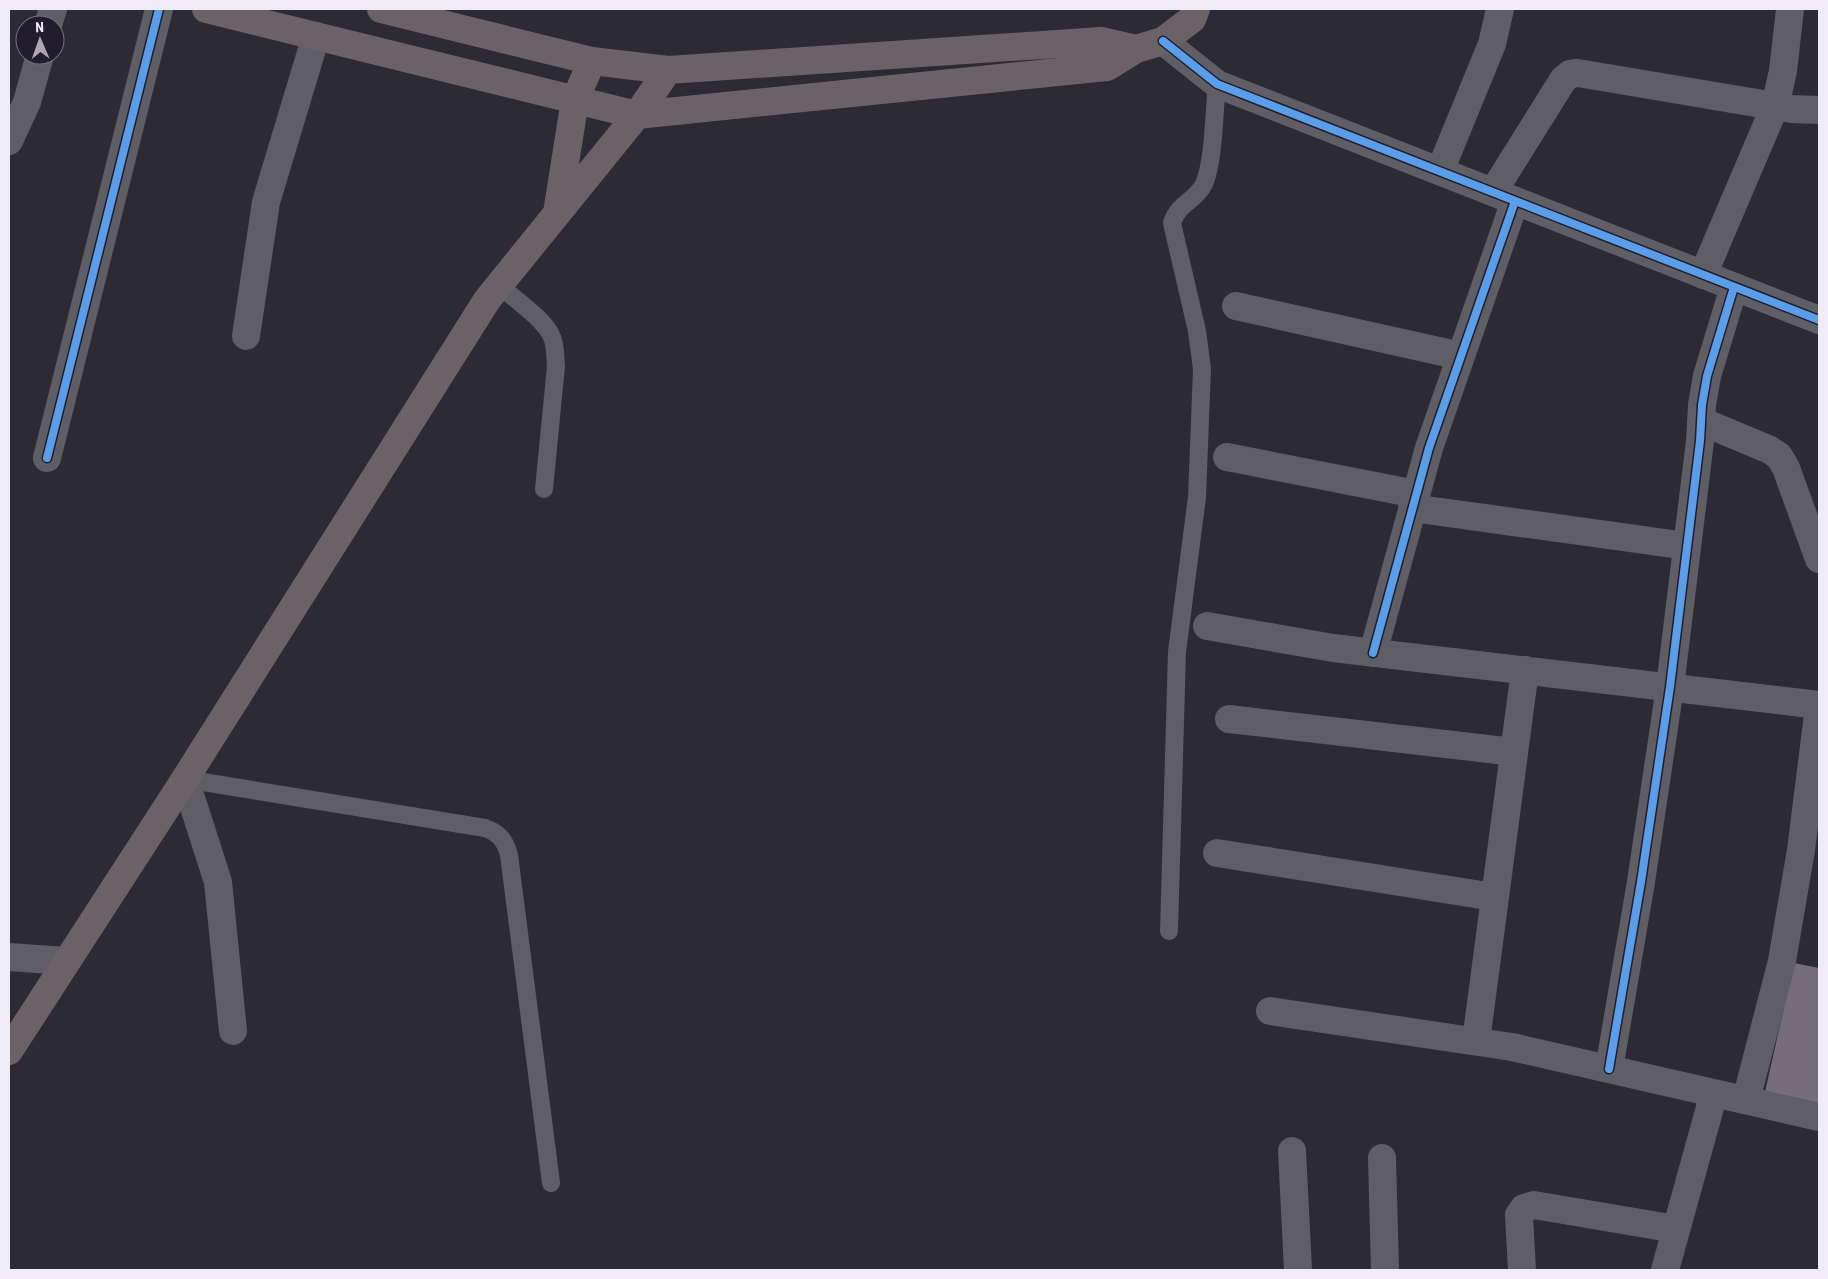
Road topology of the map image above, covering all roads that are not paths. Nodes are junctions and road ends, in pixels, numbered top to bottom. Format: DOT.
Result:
graph roads {
  1 [pos="159,9"];
  2 [pos="206,9"];
  3 [pos="381,9"];
  4 [pos="1196,9"];
  5 [pos="1500,9"];
  6 [pos="1790,9"];
  7 [pos="316,36"];
  8 [pos="1163,41"];
  9 [pos="1136,49"];
  10 [pos="592,61"];
  11 [pos="37,65"];
  12 [pos="668,70"];
  13 [pos="1217,84"];
  14 [pos="575,100"];
  15 [pos="1776,106"];
  16 [pos="1819,110"];
  17 [pos="637,115"];
  18 [pos="9,141"];
  19 [pos="1440,172"];
  20 [pos="1504,197"];
  21 [pos="556,214"];
  22 [pos="1703,275"];
  23 [pos="498,285"];
  24 [pos="1734,287"];
  25 [pos="1236,306"];
  26 [pos="1819,320"];
  27 [pos="246,336"];
  28 [pos="1461,356"];
  29 [pos="1701,421"];
  30 [pos="1227,457"];
  31 [pos="48,458"];
  32 [pos="544,489"];
  33 [pos="1414,501"];
  34 [pos="1687,546"];
  35 [pos="1819,559"];
  36 [pos="1207,626"];
  37 [pos="1373,653"];
  38 [pos="1526,670"];
  39 [pos="1670,687"];
  40 [pos="1819,706"];
  41 [pos="1229,719"];
  42 [pos="1514,752"];
  43 [pos="185,779"];
  44 [pos="1217,854"];
  45 [pos="1494,897"];
  46 [pos="1170,932"];
  47 [pos="9,957"];
  48 [pos="66,961"];
  49 [pos="1270,1011"];
  50 [pos="233,1031"];
  51 [pos="1476,1041"];
  52 [pos="9,1051"];
  53 [pos="1609,1069"];
  54 [pos="1714,1093"];
  55 [pos="1746,1100"];
  56 [pos="1819,1117"];
  57 [pos="1292,1151"];
  58 [pos="1382,1158"];
  59 [pos="551,1183"];
  60 [pos="1676,1229"];
  61 [pos="1298,1270"];
  62 [pos="1385,1270"];
  63 [pos="1522,1270"];
  64 [pos="1665,1270"];
  1 -- 31 [label="street"];
  2 -- 7 [label="main road"];
  3 -- 10 [label="main road"];
  4 -- 8 [label="main road"];
  5 -- 19 [label="street"];
  6 -- 15 [label="street"];
  7 -- 14 [label="main road"];
  7 -- 27 [label="street"];
  8 -- 9 [label="main road"];
  8 -- 13 [label="street"];
  9 -- 12 [label="main road"];
  9 -- 17 [label="main road"];
  10 -- 12 [label="main road"];
  10 -- 14 [label="main road"];
  11 -- 18 [label="street"];
  12 -- 17 [label="main road"];
  13 -- 19 [label="street"];
  13 -- 46 [label="lane"];
  14 -- 17 [label="main road"];
  14 -- 21 [label="main road"];
  15 -- 16 [label="street"];
  15 -- 20 [label="street"];
  15 -- 22 [label="street"];
  17 -- 21 [label="main road"];
  19 -- 20 [label="street"];
  20 -- 22 [label="street"];
  20 -- 28 [label="street"];
  21 -- 23 [label="main road"];
  22 -- 24 [label="street"];
  23 -- 32 [label="lane"];
  23 -- 43 [label="main road"];
  24 -- 26 [label="street"];
  24 -- 29 [label="street"];
  25 -- 28 [label="street"];
  28 -- 33 [label="street"];
  29 -- 34 [label="street"];
  29 -- 35 [label="street"];
  30 -- 33 [label="street"];
  33 -- 34 [label="street"];
  33 -- 37 [label="street"];
  34 -- 39 [label="street"];
  36 -- 37 [label="street"];
  37 -- 38 [label="street"];
  38 -- 39 [label="street"];
  38 -- 42 [label="street"];
  39 -- 40 [label="street"];
  39 -- 53 [label="street"];
  40 -- 55 [label="street"];
  41 -- 42 [label="street"];
  42 -- 45 [label="street"];
  43 -- 48 [label="main road"];
  43 -- 50 [label="street"];
  43 -- 59 [label="lane"];
  44 -- 45 [label="street"];
  45 -- 51 [label="street"];
  47 -- 48 [label="street"];
  48 -- 52 [label="main road"];
  49 -- 51 [label="street"];
  51 -- 53 [label="street"];
  53 -- 54 [label="street"];
  54 -- 55 [label="street"];
  54 -- 60 [label="street"];
  55 -- 56 [label="street"];
  57 -- 61 [label="street"];
  58 -- 62 [label="street"];
  60 -- 63 [label="street"];
  60 -- 64 [label="street"];
}
